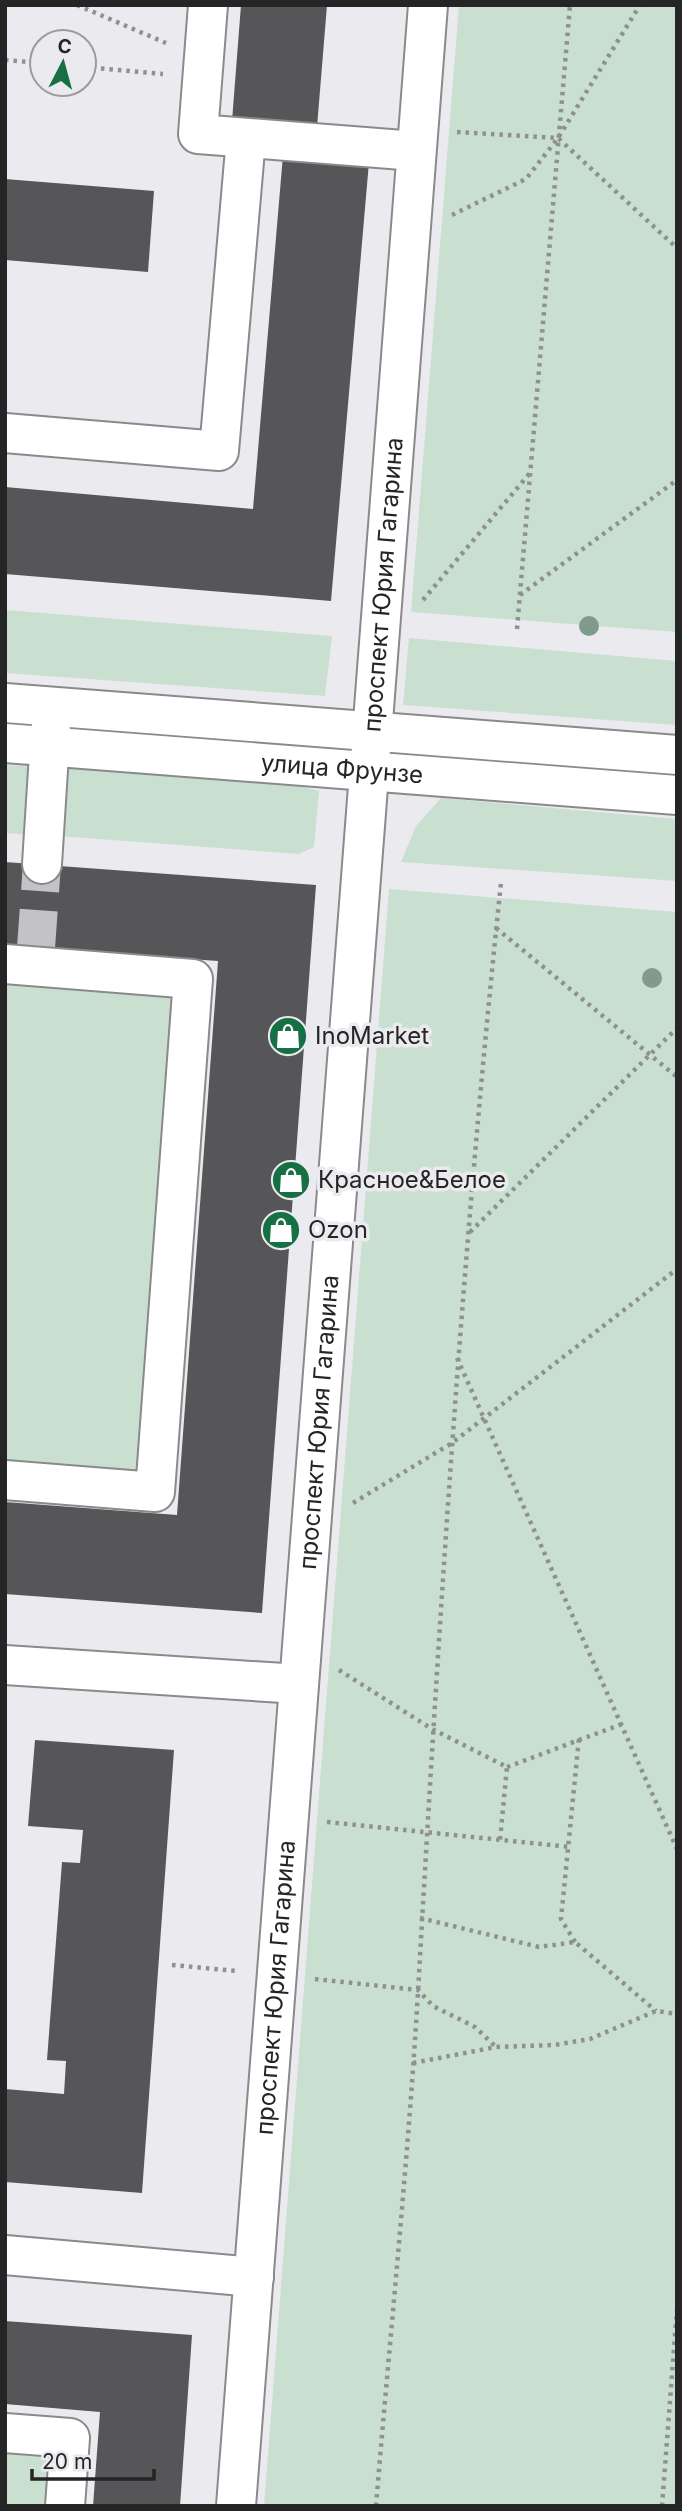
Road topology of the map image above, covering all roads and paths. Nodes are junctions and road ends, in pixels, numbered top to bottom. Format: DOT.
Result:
graph roads {
  1 [pos="77,5"];
  2 [pos="208,5"];
  3 [pos="428,5"];
  4 [pos="570,5"];
  5 [pos="640,5"];
  6 [pos="172,45"];
  7 [pos="5,60"];
  8 [pos="28,62"];
  9 [pos="98,68"];
  10 [pos="167,74"];
  11 [pos="246,138"];
  12 [pos="558,138"];
  13 [pos="417,141"];
  14 [pos="410,235"];
  15 [pos="677,247"];
  16 [pos="5,433"];
  17 [pos="530,473"];
  18 [pos="677,480"];
  19 [pos="520,595"];
  20 [pos="420,604"];
  21 [pos="517,629"];
  22 [pos="5,703"];
  23 [pos="52,707"];
  24 [pos="371,732"];
  25 [pos="5,743"];
  26 [pos="49,746"];
  27 [pos="677,755"];
  28 [pos="368,771"];
  29 [pos="677,795"];
  30 [pos="42,864"];
  31 [pos="501,883"];
  32 [pos="496,928"];
  33 [pos="25,959"];
  34 [pos="677,1028"];
  35 [pos="647,1055"];
  36 [pos="677,1077"];
  37 [pos="470,1233"];
  38 [pos="677,1269"];
  39 [pos="457,1357"];
  40 [pos="485,1417"];
  41 [pos="452,1443"];
  42 [pos="5,1480"];
  43 [pos="312,1529"];
  44 [pos="5,1665"];
  45 [pos="301,1665"];
  46 [pos="622,1724"];
  47 [pos="432,1729"];
  48 [pos="579,1738"];
  49 [pos="506,1766"];
  50 [pos="289,1819"];
  51 [pos="425,1832"];
  52 [pos="500,1840"];
  53 [pos="570,1847"];
  54 [pos="677,1849"];
  55 [pos="420,1918"];
  56 [pos="575,1942"];
  57 [pos="418,1990"];
  58 [pos="656,2011"];
  59 [pos="677,2014"];
  60 [pos="496,2047"];
  61 [pos="413,2063"];
  62 [pos="5,2255"];
  63 [pos="254,2277"];
  64 [pos="677,2309"];
  65 [pos="5,2433"];
  66 [pos="65,2506"];
  67 [pos="236,2506"];
  68 [pos="376,2506"];
  69 [pos="662,2506"];
  1 -- 6 [label="path"];
  2 -- 11 [label="street"];
  3 -- 13 [label="street, проспект Юрия Гагарина"];
  4 -- 12 [label="path"];
  5 -- 12 [label="path"];
  7 -- 8 [label="path"];
  9 -- 10 [label="path"];
  11 -- 13 [label="street"];
  11 -- 16 [label="street"];
  12 -- 13 [label="path"];
  12 -- 14 [label="path"];
  12 -- 15 [label="path"];
  12 -- 17 [label="path"];
  13 -- 14 [label="street, проспект Юрия Гагарина"];
  14 -- 24 [label="street, проспект Юрия Гагарина"];
  17 -- 19 [label="path"];
  17 -- 20 [label="path"];
  18 -- 19 [label="path"];
  19 -- 21 [label="path"];
  22 -- 23 [label="street, улица Фрунзе"];
  23 -- 24 [label="street, улица Фрунзе"];
  23 -- 26 [label="street"];
  24 -- 27 [label="street, улица Фрунзе"];
  24 -- 28 [label="street, проспект Юрия Гагарина"];
  25 -- 26 [label="street, улица Фрунзе"];
  26 -- 28 [label="street, улица Фрунзе"];
  26 -- 30 [label="street"];
  28 -- 29 [label="street, улица Фрунзе"];
  28 -- 43 [label="street, проспект Юрия Гагарина"];
  31 -- 32 [label="path"];
  32 -- 35 [label="path"];
  32 -- 37 [label="path"];
  33 -- 42 [label="street"];
  34 -- 35 [label="path"];
  35 -- 36 [label="path"];
  35 -- 37 [label="path"];
  37 -- 39 [label="path"];
  38 -- 40 [label="path"];
  39 -- 40 [label="path"];
  39 -- 41 [label="path"];
  40 -- 41 [label="path"];
  40 -- 46 [label="path"];
  41 -- 43 [label="path"];
  41 -- 47 [label="path"];
  43 -- 45 [label="street, проспект Юрия Гагарина"];
  44 -- 45 [label="street"];
  45 -- 47 [label="path"];
  45 -- 50 [label="street, проспект Юрия Гагарина"];
  46 -- 48 [label="path"];
  46 -- 54 [label="path"];
  47 -- 49 [label="path"];
  47 -- 51 [label="path"];
  48 -- 49 [label="path"];
  48 -- 53 [label="path"];
  49 -- 52 [label="path"];
  50 -- 51 [label="path"];
  50 -- 63 [label="street, проспект Юрия Гагарина"];
  51 -- 52 [label="path"];
  51 -- 55 [label="path"];
  52 -- 53 [label="path"];
  53 -- 56 [label="path"];
  55 -- 56 [label="path"];
  55 -- 57 [label="path"];
  56 -- 58 [label="path"];
  57 -- 60 [label="path"];
  57 -- 61 [label="path"];
  58 -- 59 [label="path"];
  58 -- 60 [label="path"];
  60 -- 61 [label="path"];
  61 -- 68 [label="path"];
  62 -- 63 [label="street"];
  63 -- 67 [label="street, проспект Юрия Гагарина"];
  64 -- 69 [label="path"];
  65 -- 66 [label="street"];
}
